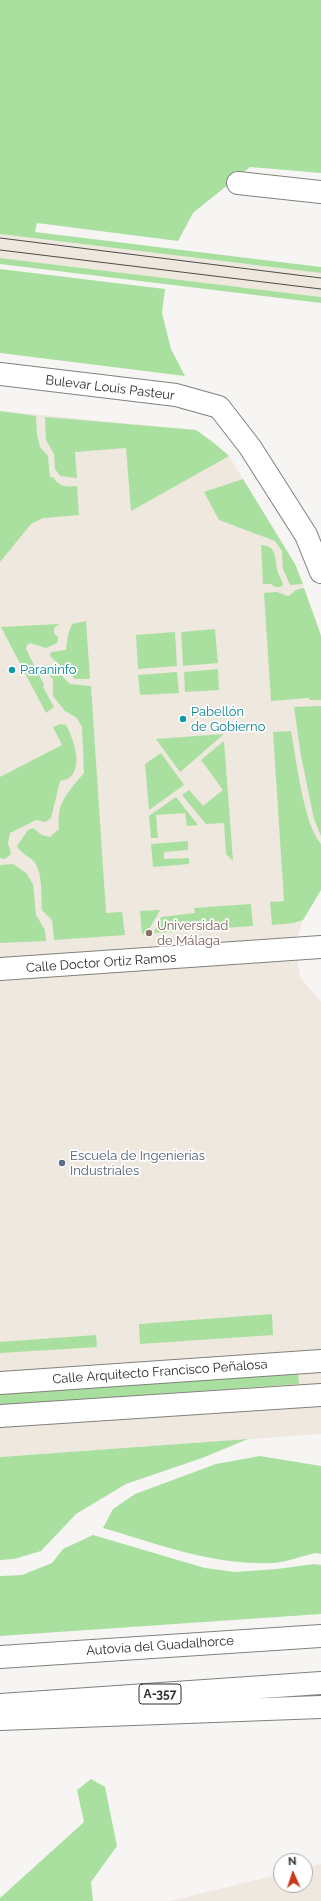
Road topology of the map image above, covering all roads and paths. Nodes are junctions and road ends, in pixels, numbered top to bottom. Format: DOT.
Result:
graph roads {
  1 [pos="238,183"];
  2 [pos="321,192"];
  3 [pos="0,374"];
  4 [pos="321,572"];
  5 [pos="321,948"];
  6 [pos="0,969"];
  7 [pos="321,1361"];
  8 [pos="0,1383"];
  9 [pos="321,1395"];
  10 [pos="0,1416"];
  11 [pos="321,1636"];
  12 [pos="0,1656"];
  13 [pos="321,1683"];
  14 [pos="0,1706"];
  15 [pos="321,1707"];
  16 [pos="0,1719"];
  1 -- 2 [label="main road"];
  3 -- 4 [label="main road, Bulevar Louis Pasteur"];
  5 -- 6 [label="main road, Calle Doctor Ortiz Ramos"];
  7 -- 8 [label="main road, Calle Arquitecto Francisco Peñalosa"];
  9 -- 10 [label="main road"];
  11 -- 12 [label="main road, Autovía del Guadalhorce"];
  13 -- 14 [label="main road, A-357"];
  15 -- 16 [label="main road"];
}
